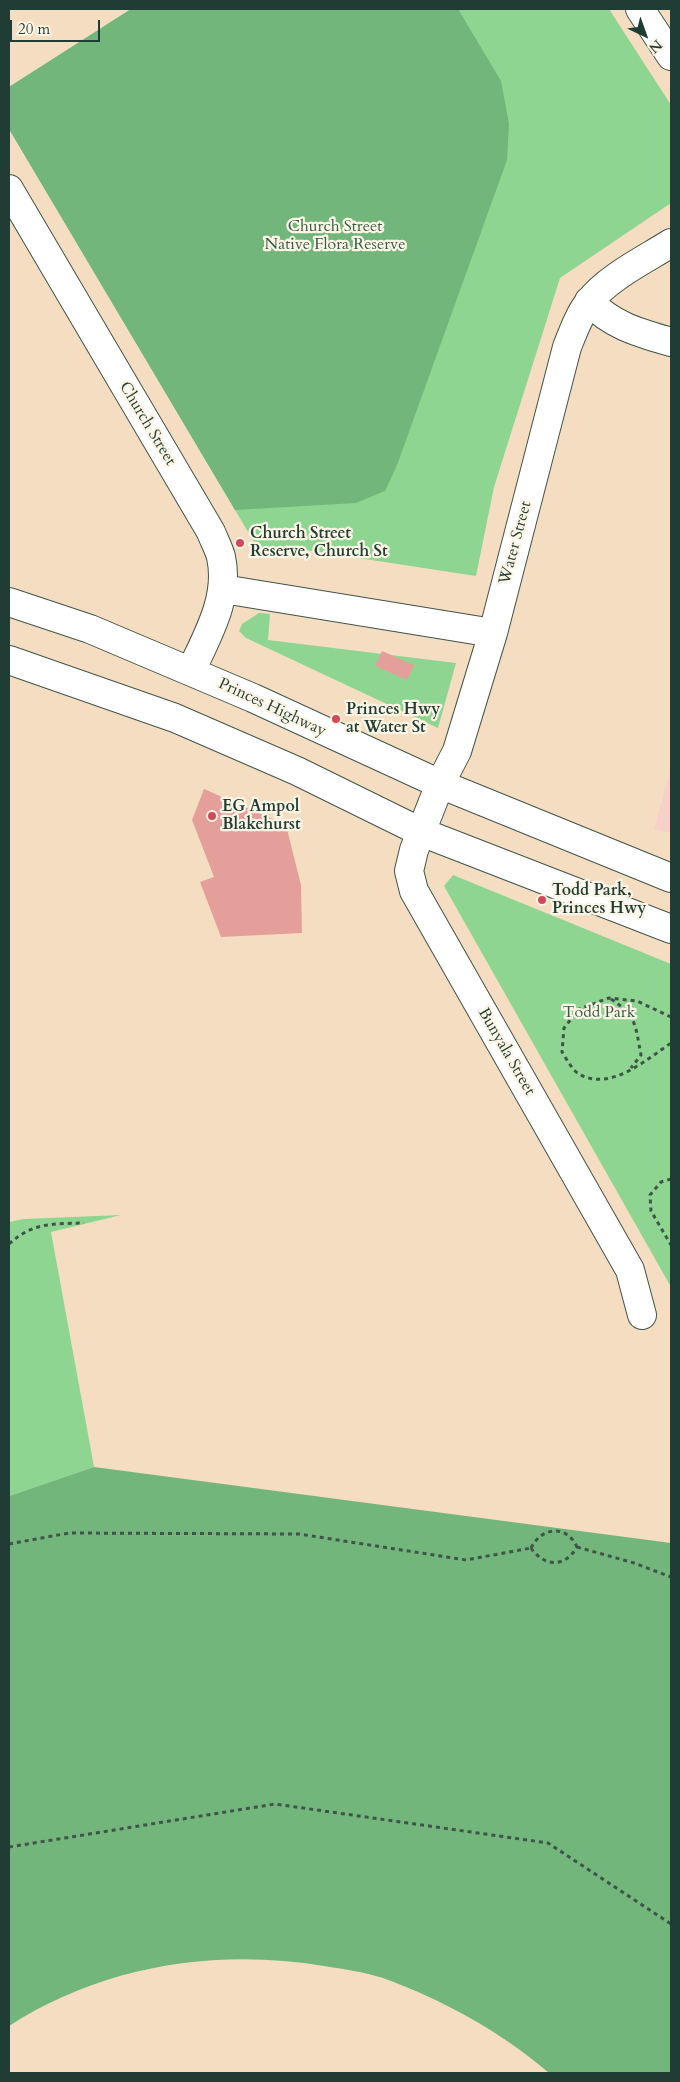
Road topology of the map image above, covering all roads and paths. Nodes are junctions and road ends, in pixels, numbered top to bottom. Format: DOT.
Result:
graph roads {
  1 [pos="640,9"];
  2 [pos="671,56"];
  3 [pos="9,189"];
  4 [pos="671,243"];
  5 [pos="590,301"];
  6 [pos="671,342"];
  7 [pos="223,589"];
  8 [pos="9,602"];
  9 [pos="493,633"];
  10 [pos="9,660"];
  11 [pos="191,671"];
  12 [pos="440,784"];
  13 [pos="421,832"];
  14 [pos="671,878"];
  15 [pos="671,929"];
  16 [pos="609,998"];
  17 [pos="671,1017"];
  18 [pos="671,1044"];
  19 [pos="630,1070"];
  20 [pos="671,1179"];
  21 [pos="84,1223"];
  22 [pos="9,1244"];
  23 [pos="671,1246"];
  24 [pos="642,1315"];
  25 [pos="9,1544"];
  26 [pos="577,1547"];
  27 [pos="532,1548"];
  28 [pos="671,1577"];
  29 [pos="9,1847"];
  30 [pos="671,1924"];
  1 -- 2 [label="main road"];
  3 -- 7 [label="main road, Church Street"];
  4 -- 5 [label="main road, Water Street"];
  5 -- 6 [label="main road"];
  5 -- 9 [label="main road, Water Street"];
  7 -- 9 [label="main road"];
  7 -- 11 [label="main road, Church Street"];
  8 -- 11 [label="main road, Princes Highway"];
  9 -- 12 [label="main road, Water Street"];
  10 -- 13 [label="main road"];
  11 -- 12 [label="main road, Princes Highway"];
  12 -- 13 [label="main road, Bunyala Street"];
  12 -- 14 [label="main road, Princes Highway"];
  13 -- 15 [label="main road"];
  13 -- 24 [label="main road, Bunyala Street"];
  16 -- 17 [label="path"];
  16 -- 19 [label="path"];
  16 -- 19 [label="path"];
  18 -- 19 [label="path"];
  20 -- 23 [label="path"];
  21 -- 22 [label="path"];
  25 -- 27 [label="path"];
  26 -- 27 [label="path"];
  26 -- 27 [label="path"];
  26 -- 28 [label="path"];
  29 -- 30 [label="path"];
}
